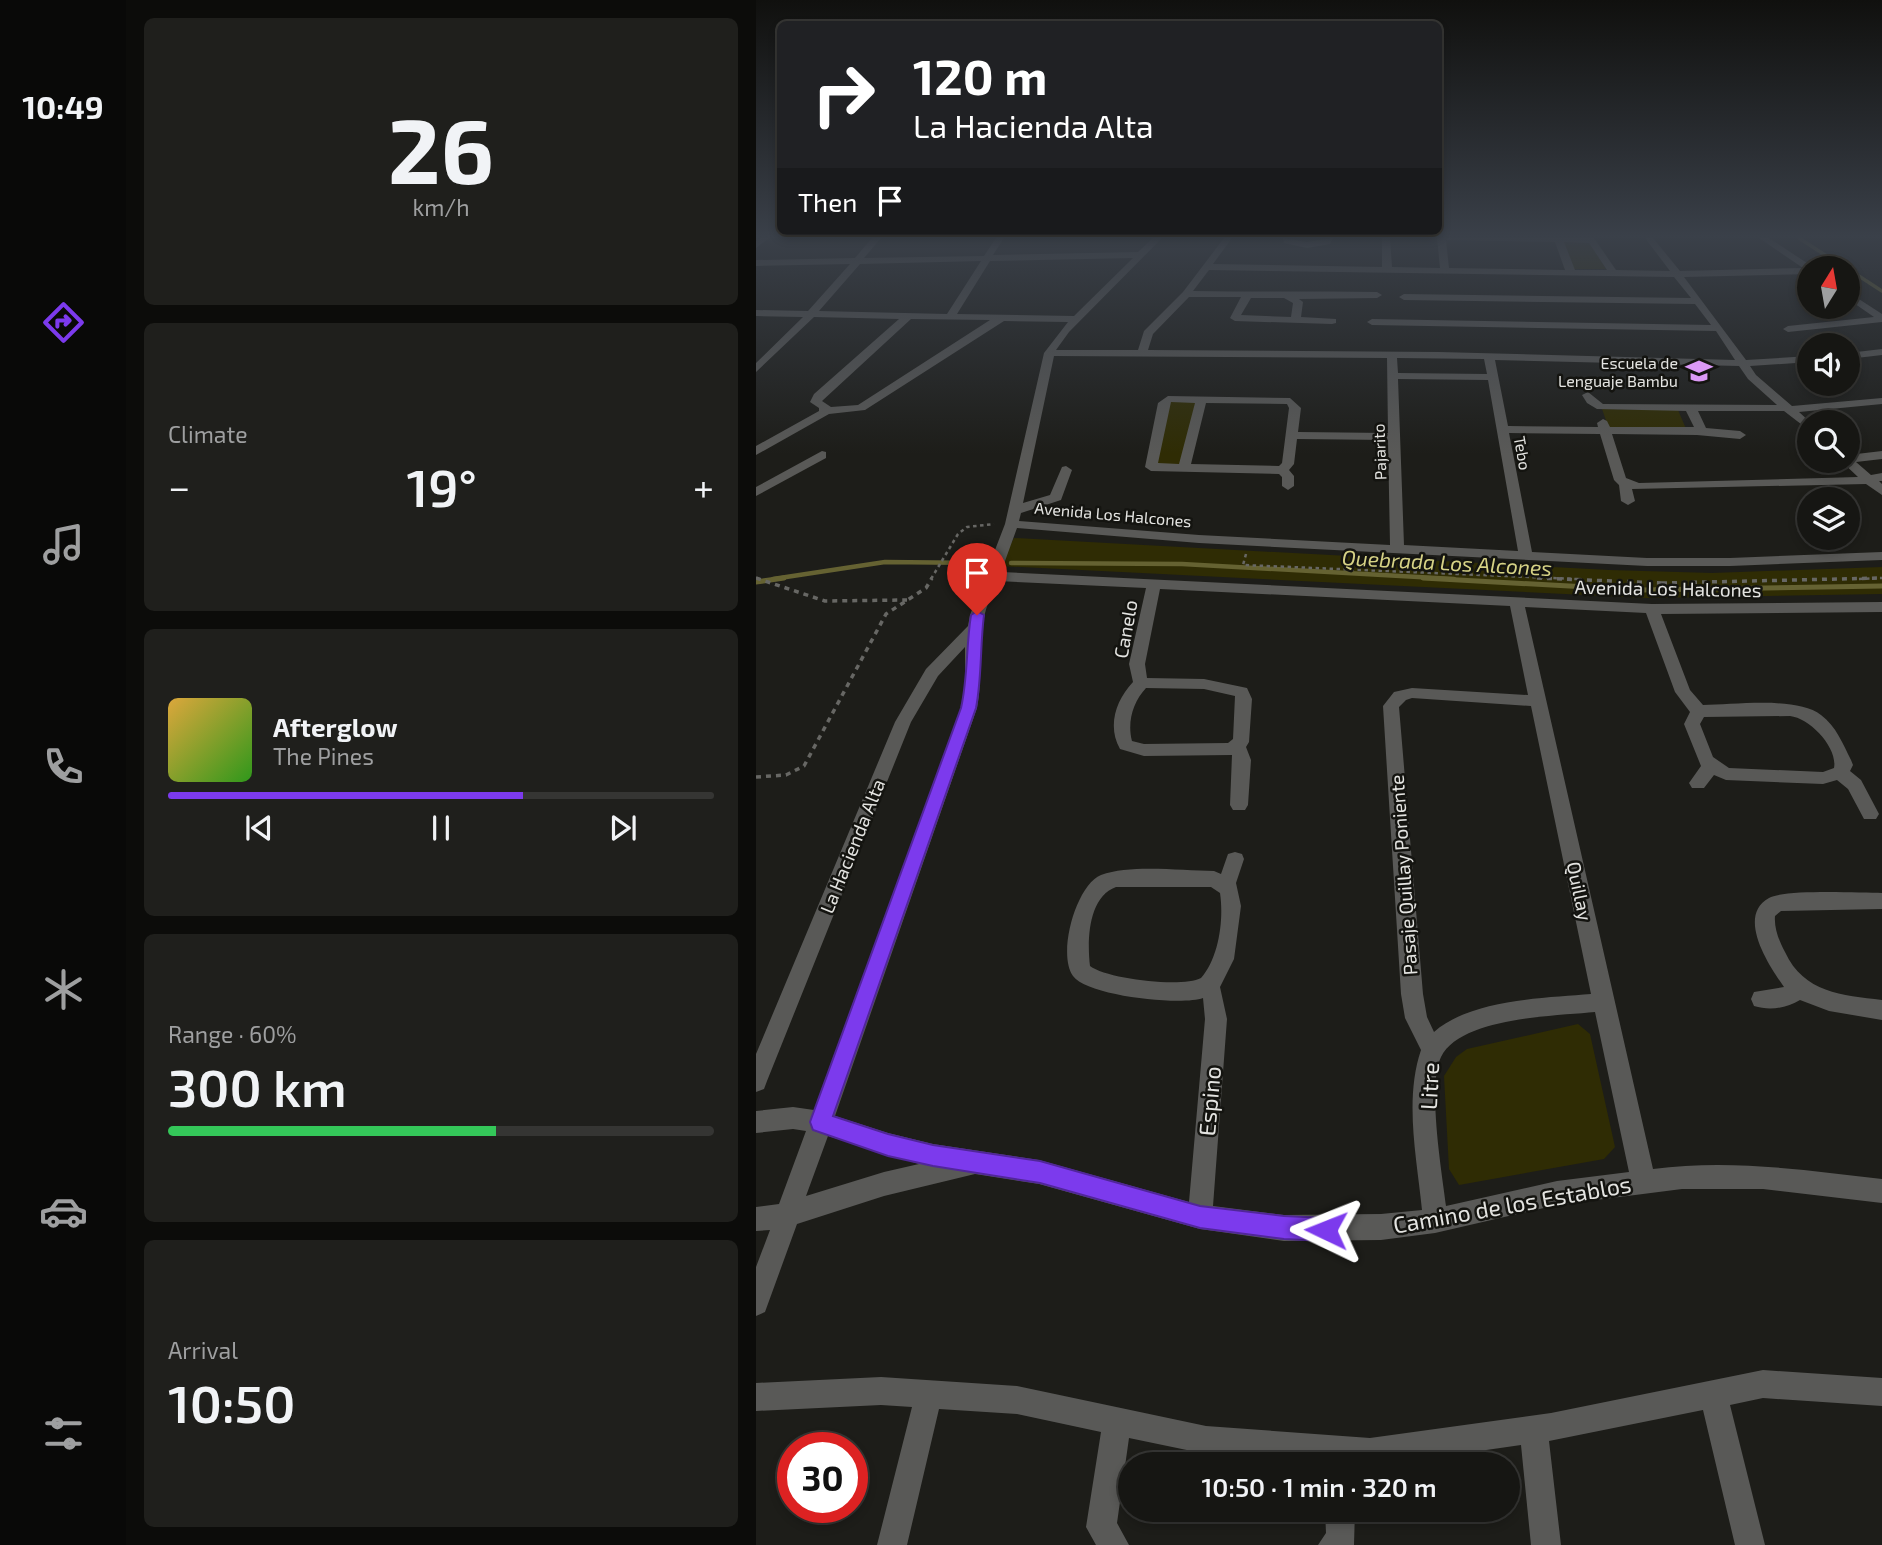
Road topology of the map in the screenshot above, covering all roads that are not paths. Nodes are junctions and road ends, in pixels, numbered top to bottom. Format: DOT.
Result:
graph roads {
  1 [pos="815,310"];
  2 [pos="953,310"];
  3 [pos="1085,310"];
  4 [pos="1170,310"];
  5 [pos="1239,310"];
  6 [pos="1297,310"];
  7 [pos="1705,310"];
  8 [pos="758,314"];
  9 [pos="812,314"];
  10 [pos="907,317"];
  11 [pos="949,317"];
  12 [pos="1001,318"];
  13 [pos="1882,318"];
  14 [pos="1076,319"];
  15 [pos="1296,320"];
  16 [pos="1332,321"];
  17 [pos="1372,322"];
  18 [pos="803,323"];
  19 [pos="1435,324"];
  20 [pos="1719,328"];
  21 [pos="1788,329"];
  22 [pos="1882,352"];
  23 [pos="1049,353"];
  24 [pos="1142,353"];
  25 [pos="1392,355"];
  26 [pos="1439,355"];
  27 [pos="1860,355"];
  28 [pos="1489,357"];
  29 [pos="1797,360"];
  30 [pos="1742,363"];
  31 [pos="756,369"];
  32 [pos="1392,376"];
  33 [pos="1493,377"];
  34 [pos="1881,394"];
  35 [pos="1588,395"];
  36 [pos="1202,398"];
  37 [pos="1690,406"];
  38 [pos="1601,407"];
  39 [pos="1787,409"];
  40 [pos="826,411"];
  41 [pos="1797,417"];
  42 [pos="1503,429"];
  43 [pos="1606,432"];
  44 [pos="1696,432"];
  45 [pos="1292,435"];
  46 [pos="1740,435"];
  47 [pos="1394,438"];
  48 [pos="756,451"];
  49 [pos="822,455"];
  50 [pos="1882,455"];
  51 [pos="1860,458"];
  52 [pos="1184,468"];
  53 [pos="1860,468"];
  54 [pos="1066,470"];
  55 [pos="1282,470"];
  56 [pos="1875,478"];
  57 [pos="1626,484"];
  58 [pos="1288,486"];
  59 [pos="1882,491"];
  60 [pos="756,492"];
  61 [pos="1628,501"];
  62 [pos="1012,517"];
  63 [pos="1397,549"];
  64 [pos="1526,555"];
  65 [pos="1882,556"];
  66 [pos="992,576"];
  67 [pos="1154,582"];
  68 [pos="1516,602"];
  69 [pos="1882,607"];
  70 [pos="1652,609"];
  71 [pos="975,628"];
  72 [pos="1142,683"];
  73 [pos="1538,701"];
  74 [pos="1699,711"];
  75 [pos="1237,746"];
  76 [pos="1711,766"];
  77 [pos="1840,773"];
  78 [pos="1698,783"];
  79 [pos="1238,805"];
  80 [pos="1870,814"];
  81 [pos="1235,859"];
  82 [pos="1225,884"];
  83 [pos="1882,901"];
  84 [pos="1209,987"];
  85 [pos="1799,989"];
  86 [pos="1762,999"];
  87 [pos="1604,1002"];
  88 [pos="1882,1010"];
  89 [pos="1432,1050"];
  90 [pos="756,1081"];
  91 [pos="756,1122"];
  92 [pos="820,1122"];
  93 [pos="980,1164"];
  94 [pos="1643,1180"];
  95 [pos="1882,1191"];
  96 [pos="787,1215"];
  97 [pos="1200,1217"];
  98 [pos="756,1219"];
  99 [pos="1435,1221"];
  100 [pos="756,1303"];
  101 [pos="1882,1392"];
  102 [pos="929,1394"];
  103 [pos="1713,1394"];
  104 [pos="756,1397"];
  105 [pos="1117,1422"];
  106 [pos="1533,1429"];
  107 [pos="1300,1452"];
  108 [pos="1370,1452"];
  109 [pos="1340,1522"];
  110 [pos="891,1545"];
  111 [pos="1114,1545"];
  112 [pos="1333,1545"];
  113 [pos="1546,1545"];
  114 [pos="1750,1545"];
  1 -- 9 [label="street"];
  2 -- 11 [label="street"];
  3 -- 14 [label="street"];
  4 -- 24 [label="street"];
  5 -- 15 [label="street"];
  6 -- 15 [label="street"];
  7 -- 20 [label="street"];
  8 -- 9 [label="street"];
  8 -- 18 [label="street"];
  9 -- 10 [label="street"];
  9 -- 18 [label="street"];
  10 -- 11 [label="street"];
  10 -- 40 [label="street"];
  11 -- 12 [label="street"];
  12 -- 14 [label="street"];
  12 -- 40 [label="street"];
  13 -- 21 [label="street"];
  14 -- 23 [label="street"];
  15 -- 16 [label="street"];
  17 -- 19 [label="street"];
  18 -- 31 [label="street"];
  19 -- 20 [label="street"];
  19 -- 26 [label="street"];
  20 -- 30 [label="street"];
  22 -- 27 [label="street"];
  23 -- 24 [label="street"];
  23 -- 62 [label="street, La Hacienda Alta"];
  24 -- 25 [label="street"];
  25 -- 26 [label="street"];
  25 -- 32 [label="street, Pajarito"];
  26 -- 28 [label="street"];
  28 -- 30 [label="street"];
  28 -- 33 [label="street, Tebo"];
  29 -- 30 [label="street"];
  30 -- 39 [label="street"];
  32 -- 33 [label="street"];
  32 -- 47 [label="street, Pajarito"];
  33 -- 42 [label="street, Tebo"];
  34 -- 39 [label="street"];
  35 -- 38 [label="street"];
  36 -- 45 [label="street"];
  36 -- 52 [label="street"];
  36 -- 52 [label="street"];
  37 -- 38 [label="street"];
  37 -- 39 [label="street"];
  37 -- 44 [label="street"];
  38 -- 43 [label="street"];
  39 -- 41 [label="street"];
  40 -- 48 [label="street"];
  42 -- 43 [label="street"];
  42 -- 64 [label="street, Tebo"];
  43 -- 44 [label="street"];
  43 -- 57 [label="street"];
  44 -- 46 [label="street"];
  45 -- 47 [label="street"];
  45 -- 55 [label="street"];
  47 -- 63 [label="street, Pajarito"];
  49 -- 60 [label="street"];
  50 -- 51 [label="street"];
  52 -- 55 [label="street"];
  53 -- 56 [label="street"];
  54 -- 62 [label="street"];
  55 -- 58 [label="street"];
  56 -- 57 [label="street"];
  56 -- 59 [label="street"];
  57 -- 61 [label="street"];
  62 -- 63 [label="street, Avenida Los Halcones"];
  62 -- 66 [label="street, La Hacienda Alta"];
  63 -- 64 [label="street, Avenida Los Halcones"];
  64 -- 65 [label="street, Avenida Los Halcones"];
  66 -- 67 [label="street, Avenida Los Halcones"];
  66 -- 71 [label="street, La Hacienda Alta"];
  67 -- 68 [label="street, Avenida Los Halcones"];
  67 -- 72 [label="street, Canelo"];
  68 -- 70 [label="street, Avenida Los Halcones"];
  68 -- 73 [label="street, Quillay"];
  69 -- 70 [label="street, Avenida Los Halcones"];
  70 -- 74 [label="street"];
  71 -- 90 [label="street, La Hacienda Alta"];
  71 -- 92 [label="street, La Hacienda Alta"];
  72 -- 75 [label="street"];
  72 -- 75 [label="street"];
  73 -- 87 [label="street, Quillay"];
  73 -- 89 [label="street, Pasaje Quillay Poniente"];
  74 -- 76 [label="street"];
  74 -- 77 [label="street"];
  75 -- 79 [label="street"];
  76 -- 77 [label="street"];
  76 -- 78 [label="street"];
  77 -- 80 [label="street"];
  81 -- 82 [label="street"];
  82 -- 84 [label="street"];
  82 -- 84 [label="street"];
  83 -- 85 [label="street"];
  84 -- 97 [label="street, Espino"];
  85 -- 86 [label="street"];
  85 -- 88 [label="street"];
  87 -- 89 [label="street, Litre"];
  87 -- 94 [label="street, Quillay"];
  89 -- 99 [label="street, Litre"];
  91 -- 92 [label="street, Camino de los Establos"];
  92 -- 93 [label="street, Camino de los Establos"];
  92 -- 96 [label="street, La Hacienda Alta"];
  93 -- 96 [label="street, Camino de los Establos"];
  93 -- 97 [label="street, Camino de los Establos"];
  94 -- 95 [label="street, Camino de los Establos"];
  94 -- 99 [label="street, Camino de los Establos"];
  96 -- 98 [label="street, Camino de los Establos"];
  96 -- 100 [label="street, La Hacienda Alta"];
  97 -- 99 [label="street, Camino de los Establos"];
  101 -- 103 [label="street"];
  102 -- 104 [label="street"];
  102 -- 105 [label="street"];
  102 -- 110 [label="street"];
  103 -- 106 [label="street"];
  103 -- 114 [label="street"];
  105 -- 107 [label="street"];
  105 -- 111 [label="street"];
  106 -- 108 [label="street"];
  106 -- 113 [label="street"];
  109 -- 112 [label="street"];
}
